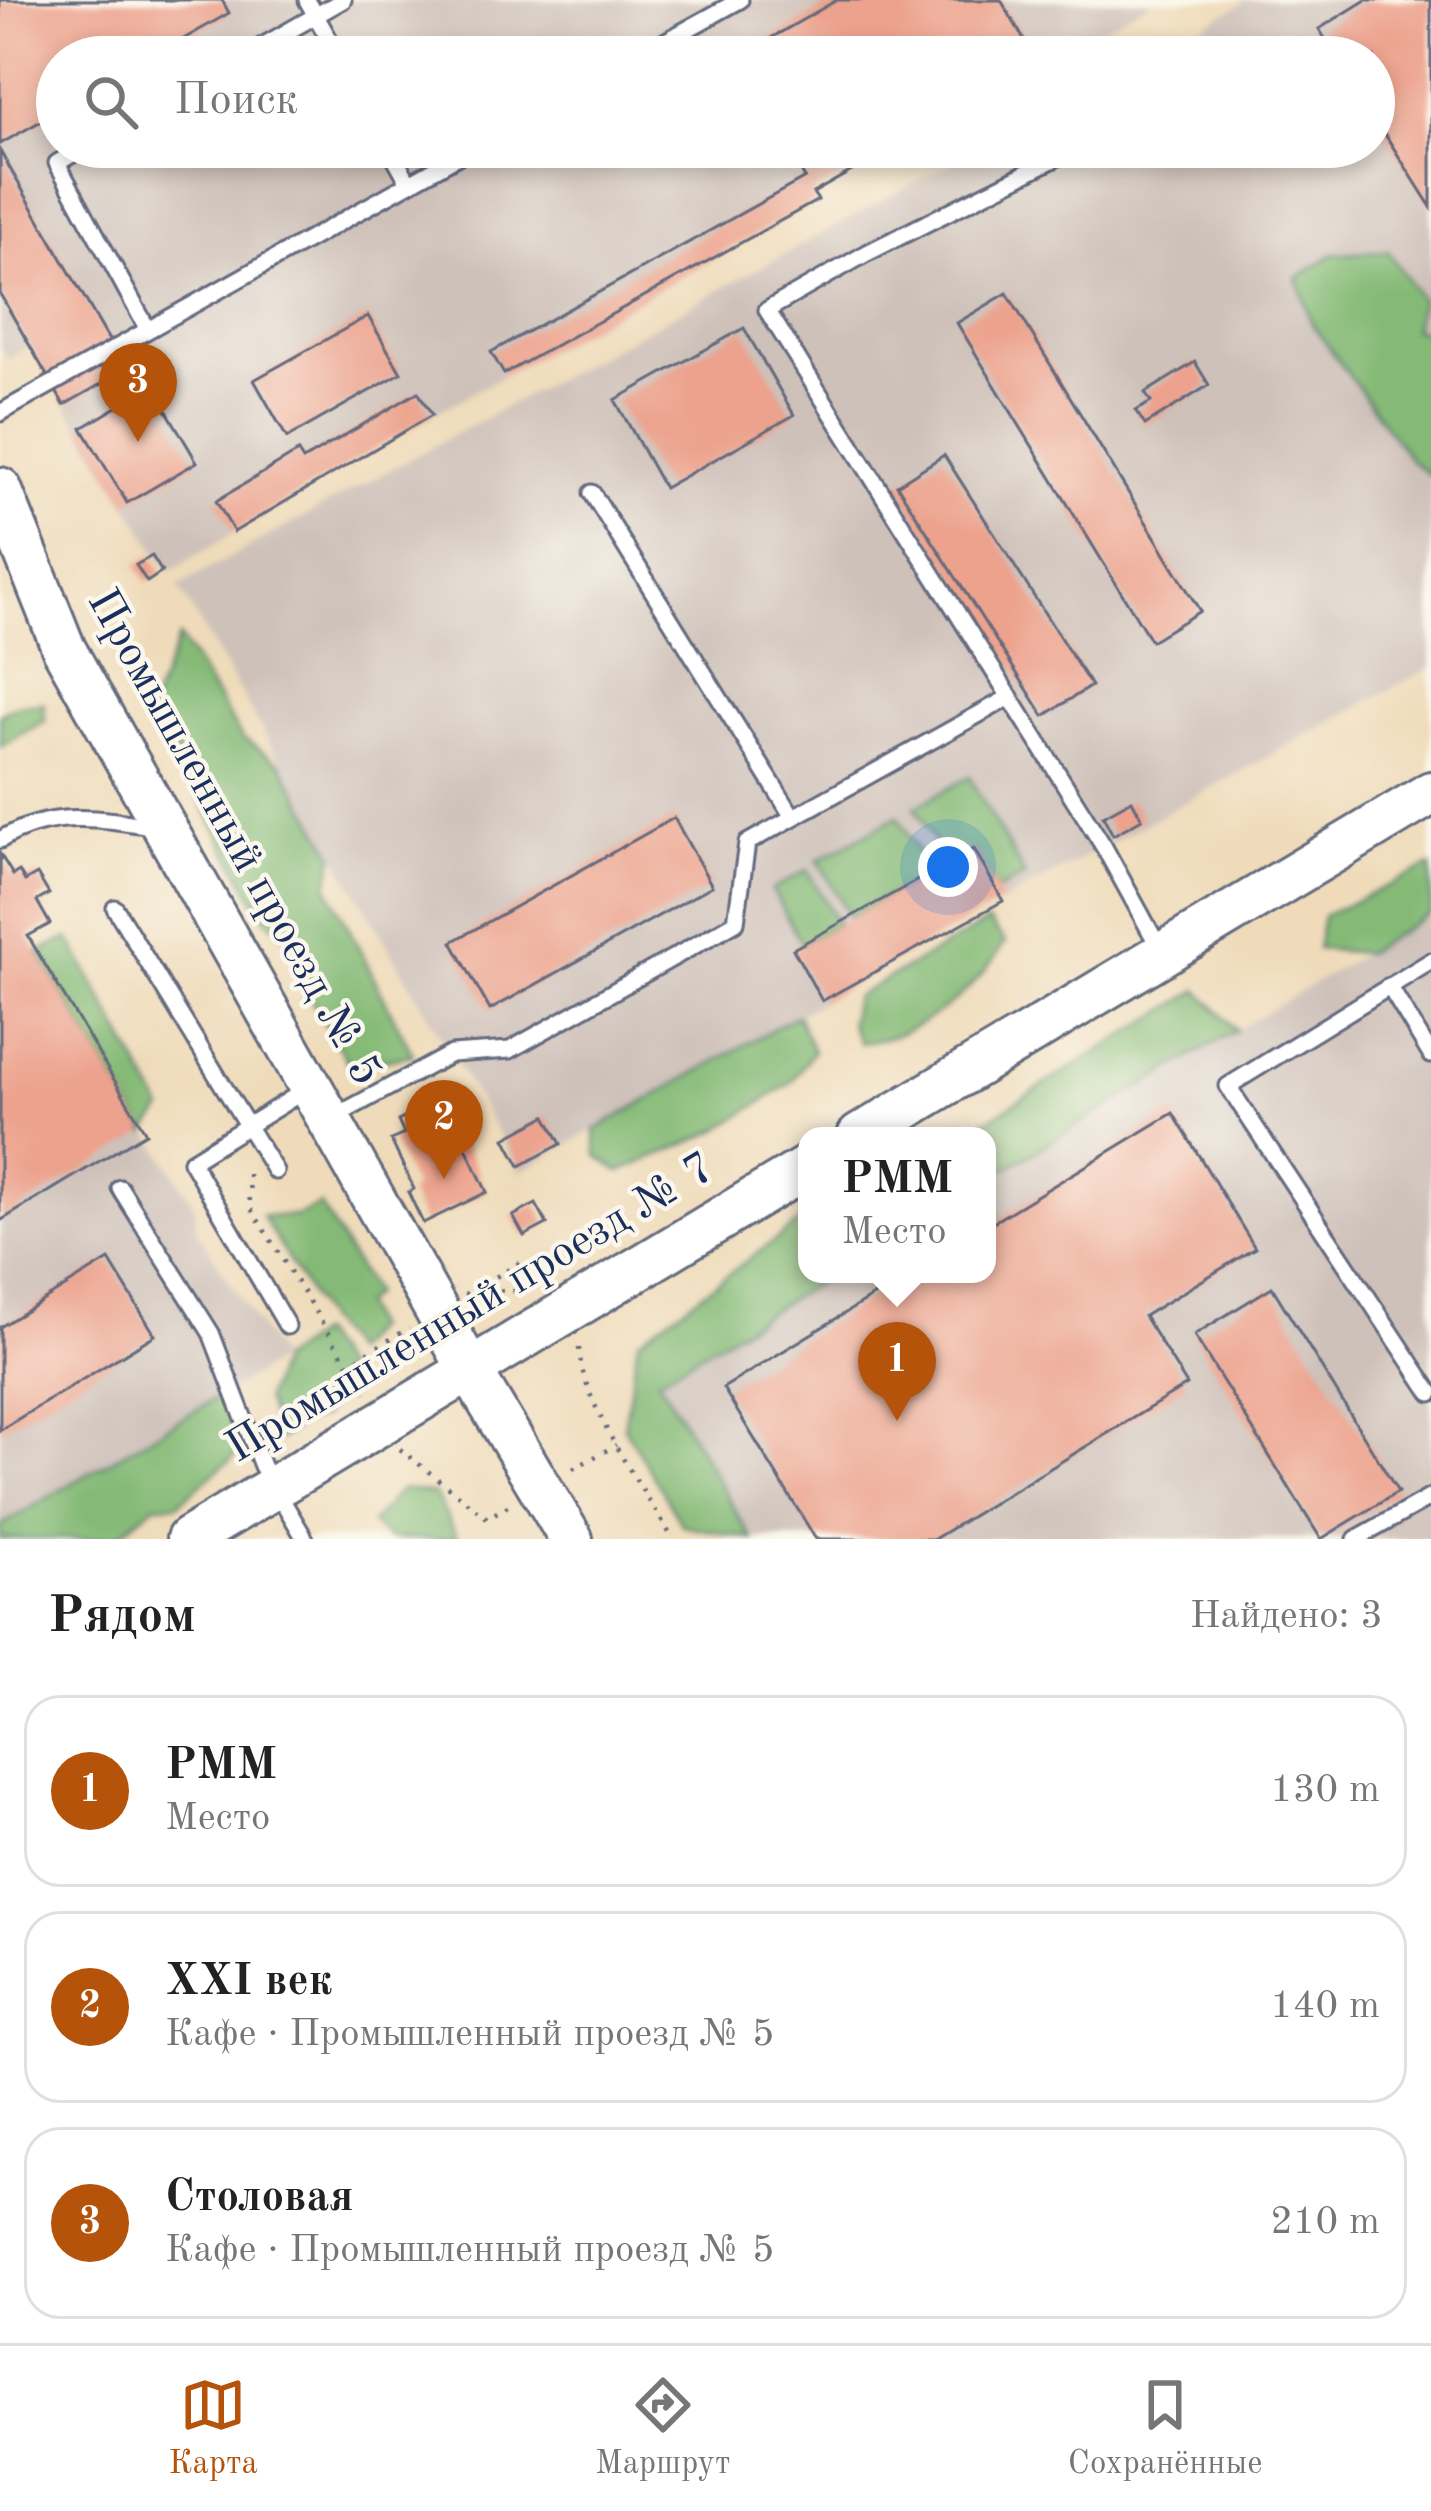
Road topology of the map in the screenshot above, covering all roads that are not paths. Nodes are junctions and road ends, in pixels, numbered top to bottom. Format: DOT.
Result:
graph roads {
  1 [pos="344,0"];
  2 [pos="740,0"];
  3 [pos="312,8"];
  4 [pos="273,36"];
  5 [pos="327,36"];
  6 [pos="675,36"];
  7 [pos="60,168"];
  8 [pos="401,168"];
  9 [pos="436,168"];
  10 [pos="1036,168"];
  11 [pos="409,183"];
  12 [pos="147,328"];
  13 [pos="0,413"];
  14 [pos="0,490"];
  15 [pos="592,493"];
  16 [pos="1010,697"];
  17 [pos="1431,793"];
  18 [pos="793,818"];
  19 [pos="165,828"];
  20 [pos="0,840"];
  21 [pos="115,908"];
  22 [pos="1162,954"];
  23 [pos="1431,961"];
  24 [pos="1390,986"];
  25 [pos="1431,1054"];
  26 [pos="320,1103"];
  27 [pos="248,1126"];
  28 [pos="874,1127"];
  29 [pos="275,1171"];
  30 [pos="798,1172"];
  31 [pos="120,1188"];
  32 [pos="287,1326"];
  33 [pos="470,1370"];
  34 [pos="1431,1393"];
  35 [pos="275,1487"];
  36 [pos="1431,1497"];
  37 [pos="188,1539"];
  38 [pos="305,1539"];
  39 [pos="571,1539"];
  40 [pos="1356,1539"];
  1 -- 3 [label="lane"];
  2 -- 6 [label="lane"];
  3 -- 4 [label="lane"];
  3 -- 5 [label="lane"];
  7 -- 12 [label="lane"];
  8 -- 11 [label="lane"];
  9 -- 11 [label="lane"];
  10 -- 16 [label="lane"];
  11 -- 12 [label="lane"];
  12 -- 13 [label="lane"];
  14 -- 19 [label="street, Промышленный проезд № 5"];
  15 -- 18 [label="lane"];
  16 -- 18 [label="lane"];
  16 -- 22 [label="lane"];
  17 -- 22 [label="street"];
  18 -- 26 [label="lane"];
  19 -- 20 [label="lane"];
  19 -- 26 [label="street, Промышленный проезд № 5"];
  21 -- 27 [label="lane"];
  22 -- 28 [label="street"];
  23 -- 24 [label="lane"];
  24 -- 25 [label="lane"];
  24 -- 34 [label="lane"];
  26 -- 27 [label="lane"];
  26 -- 33 [label="street, Промышленный проезд № 5"];
  27 -- 29 [label="lane"];
  27 -- 32 [label="lane"];
  30 -- 33 [label="street, Промышленный проезд № 7"];
  31 -- 35 [label="lane"];
  33 -- 35 [label="street, Промышленный проезд № 7"];
  33 -- 39 [label="street, Промышленный проезд № 5"];
  35 -- 37 [label="street, Промышленный проезд № 7"];
  35 -- 38 [label="lane"];
  36 -- 40 [label="lane"];
}
